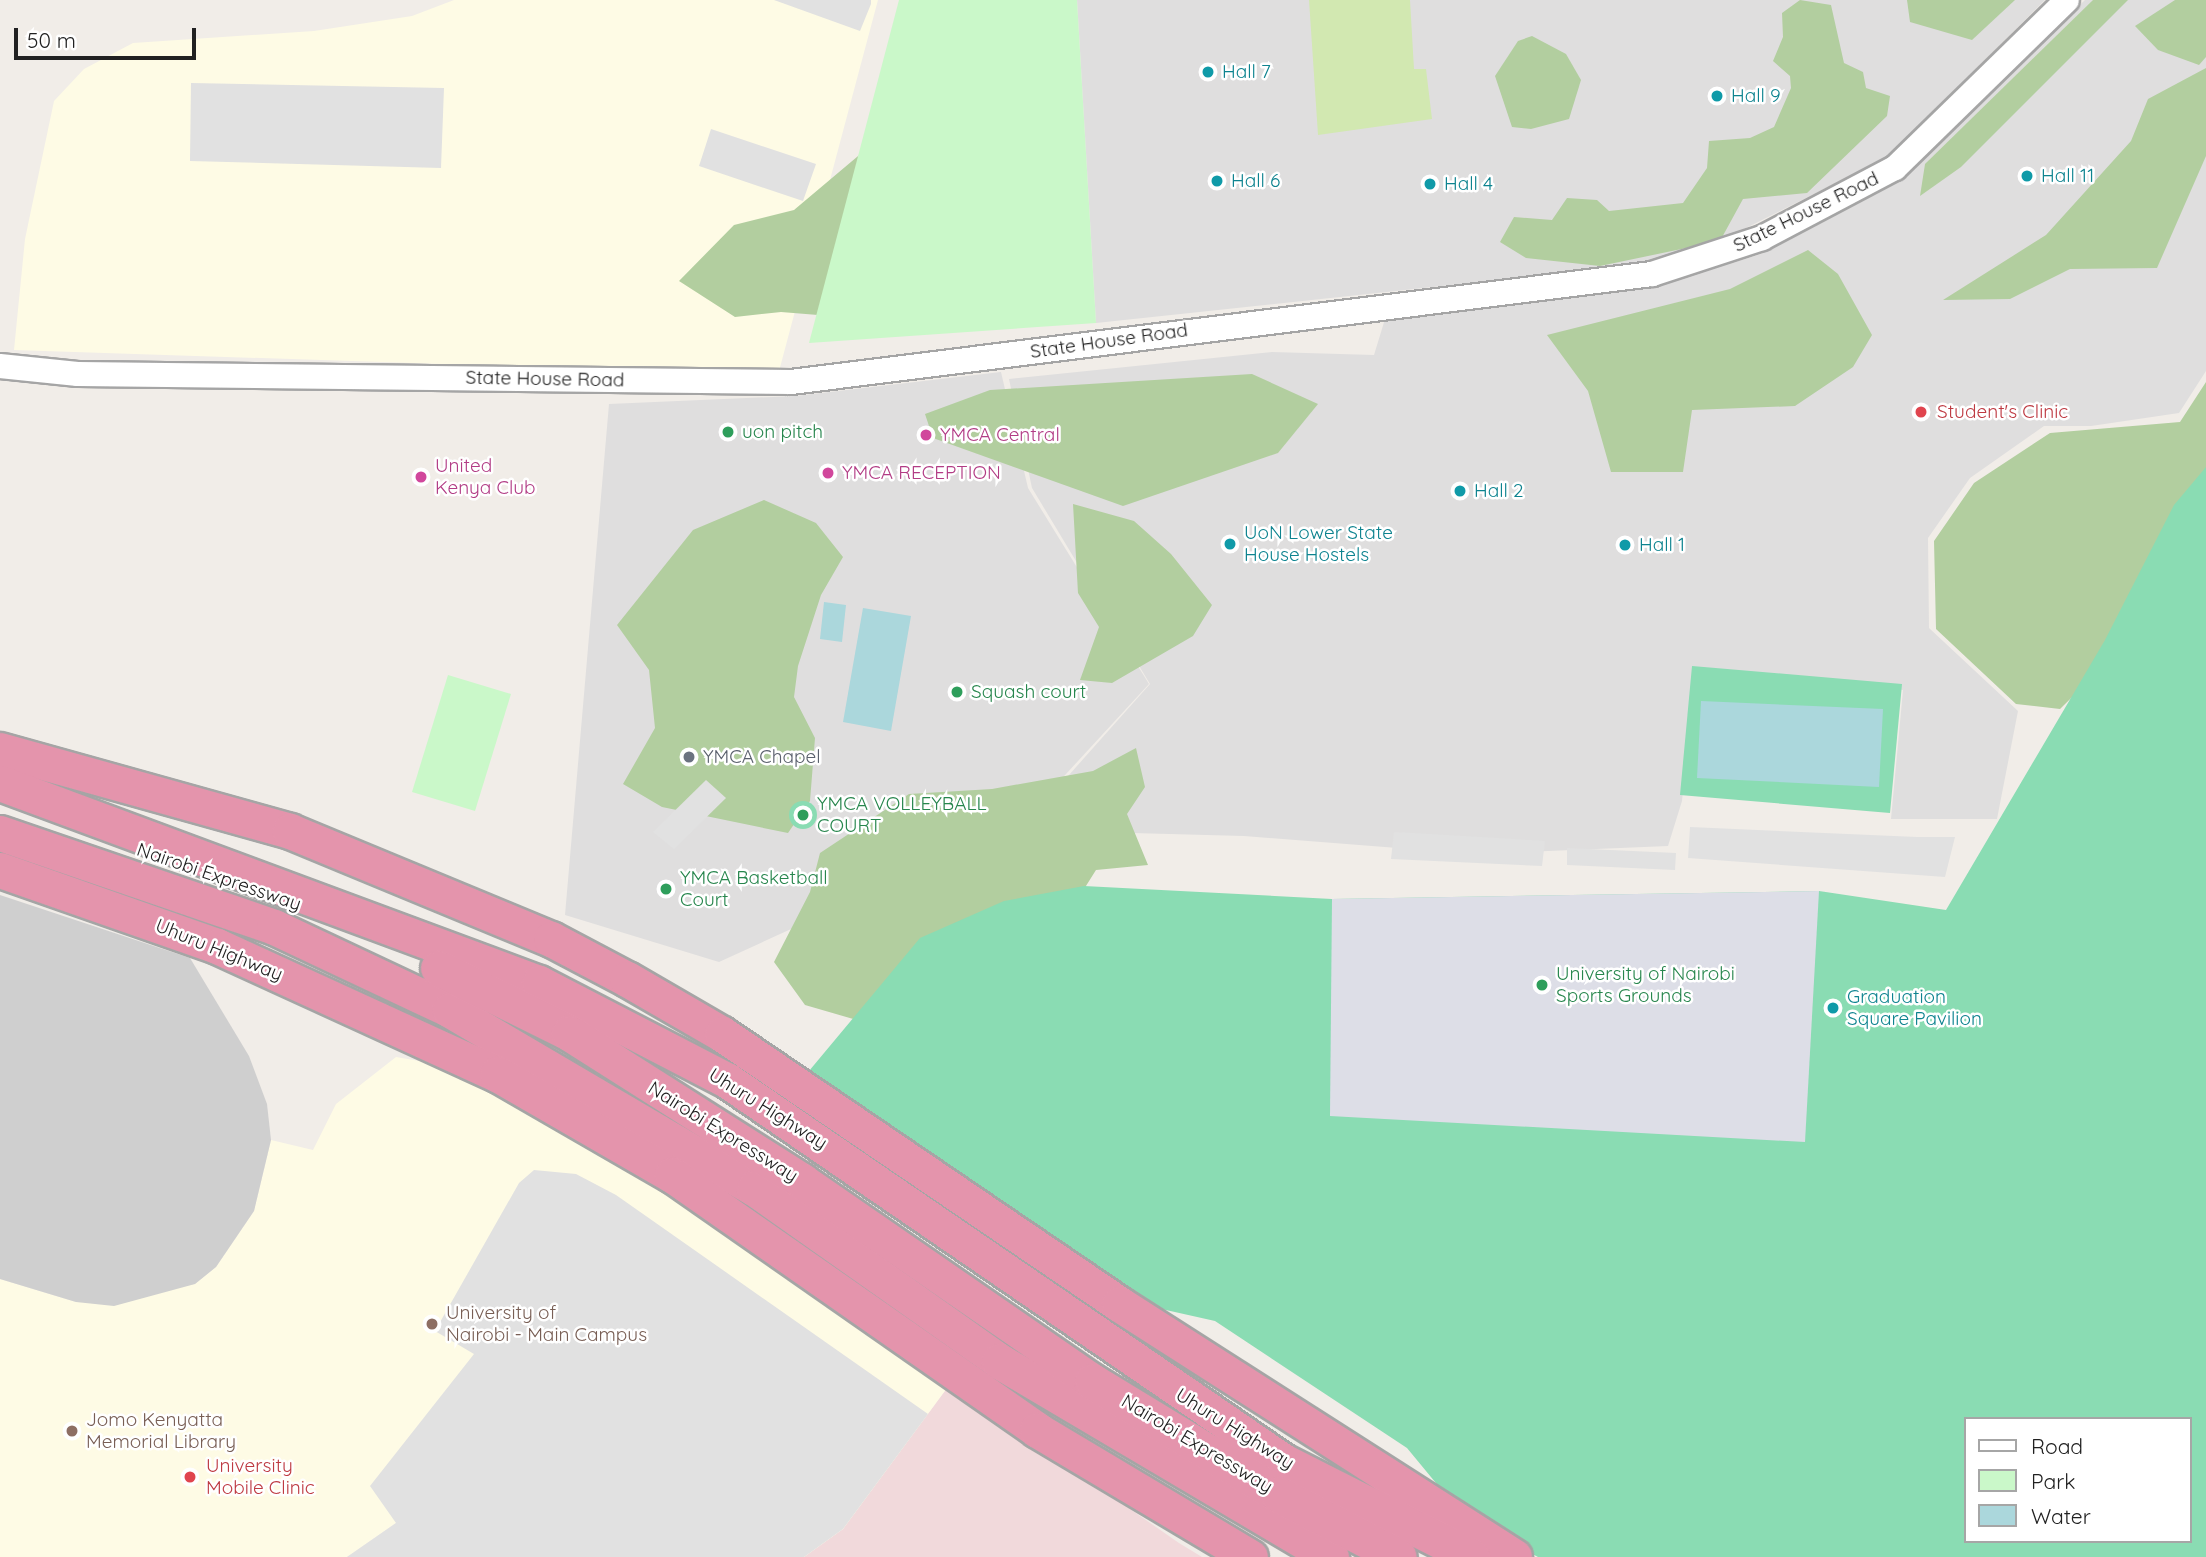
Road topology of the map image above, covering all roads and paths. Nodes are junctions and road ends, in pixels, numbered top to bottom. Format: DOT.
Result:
graph roads {
  1 [pos="2067,0"];
  2 [pos="0,366"];
  3 [pos="58,370"];
  4 [pos="0,380"];
  5 [pos="0,750"];
  6 [pos="0,783"];
  7 [pos="0,802"];
  8 [pos="0,833"];
  9 [pos="0,870"];
  10 [pos="889,1287"];
  11 [pos="1250,1557"];
  12 [pos="1264,1557"];
  13 [pos="1331,1557"];
  14 [pos="1399,1557"];
  15 [pos="1472,1557"];
  16 [pos="1514,1557"];
  1 -- 3 [label="street, State House Road"];
  2 -- 3 [label="street, State House Road"];
  3 -- 4 [label="street, State House Road"];
  5 -- 16 [label="highway"];
  6 -- 15 [label="highway, Uhuru Highway"];
  7 -- 14 [label="highway, Nairobi Expressway"];
  8 -- 10 [label="highway, Nairobi Expressway"];
  9 -- 11 [label="highway, Uhuru Highway"];
  10 -- 12 [label="highway"];
  10 -- 13 [label="highway, Nairobi Expressway"];
}
